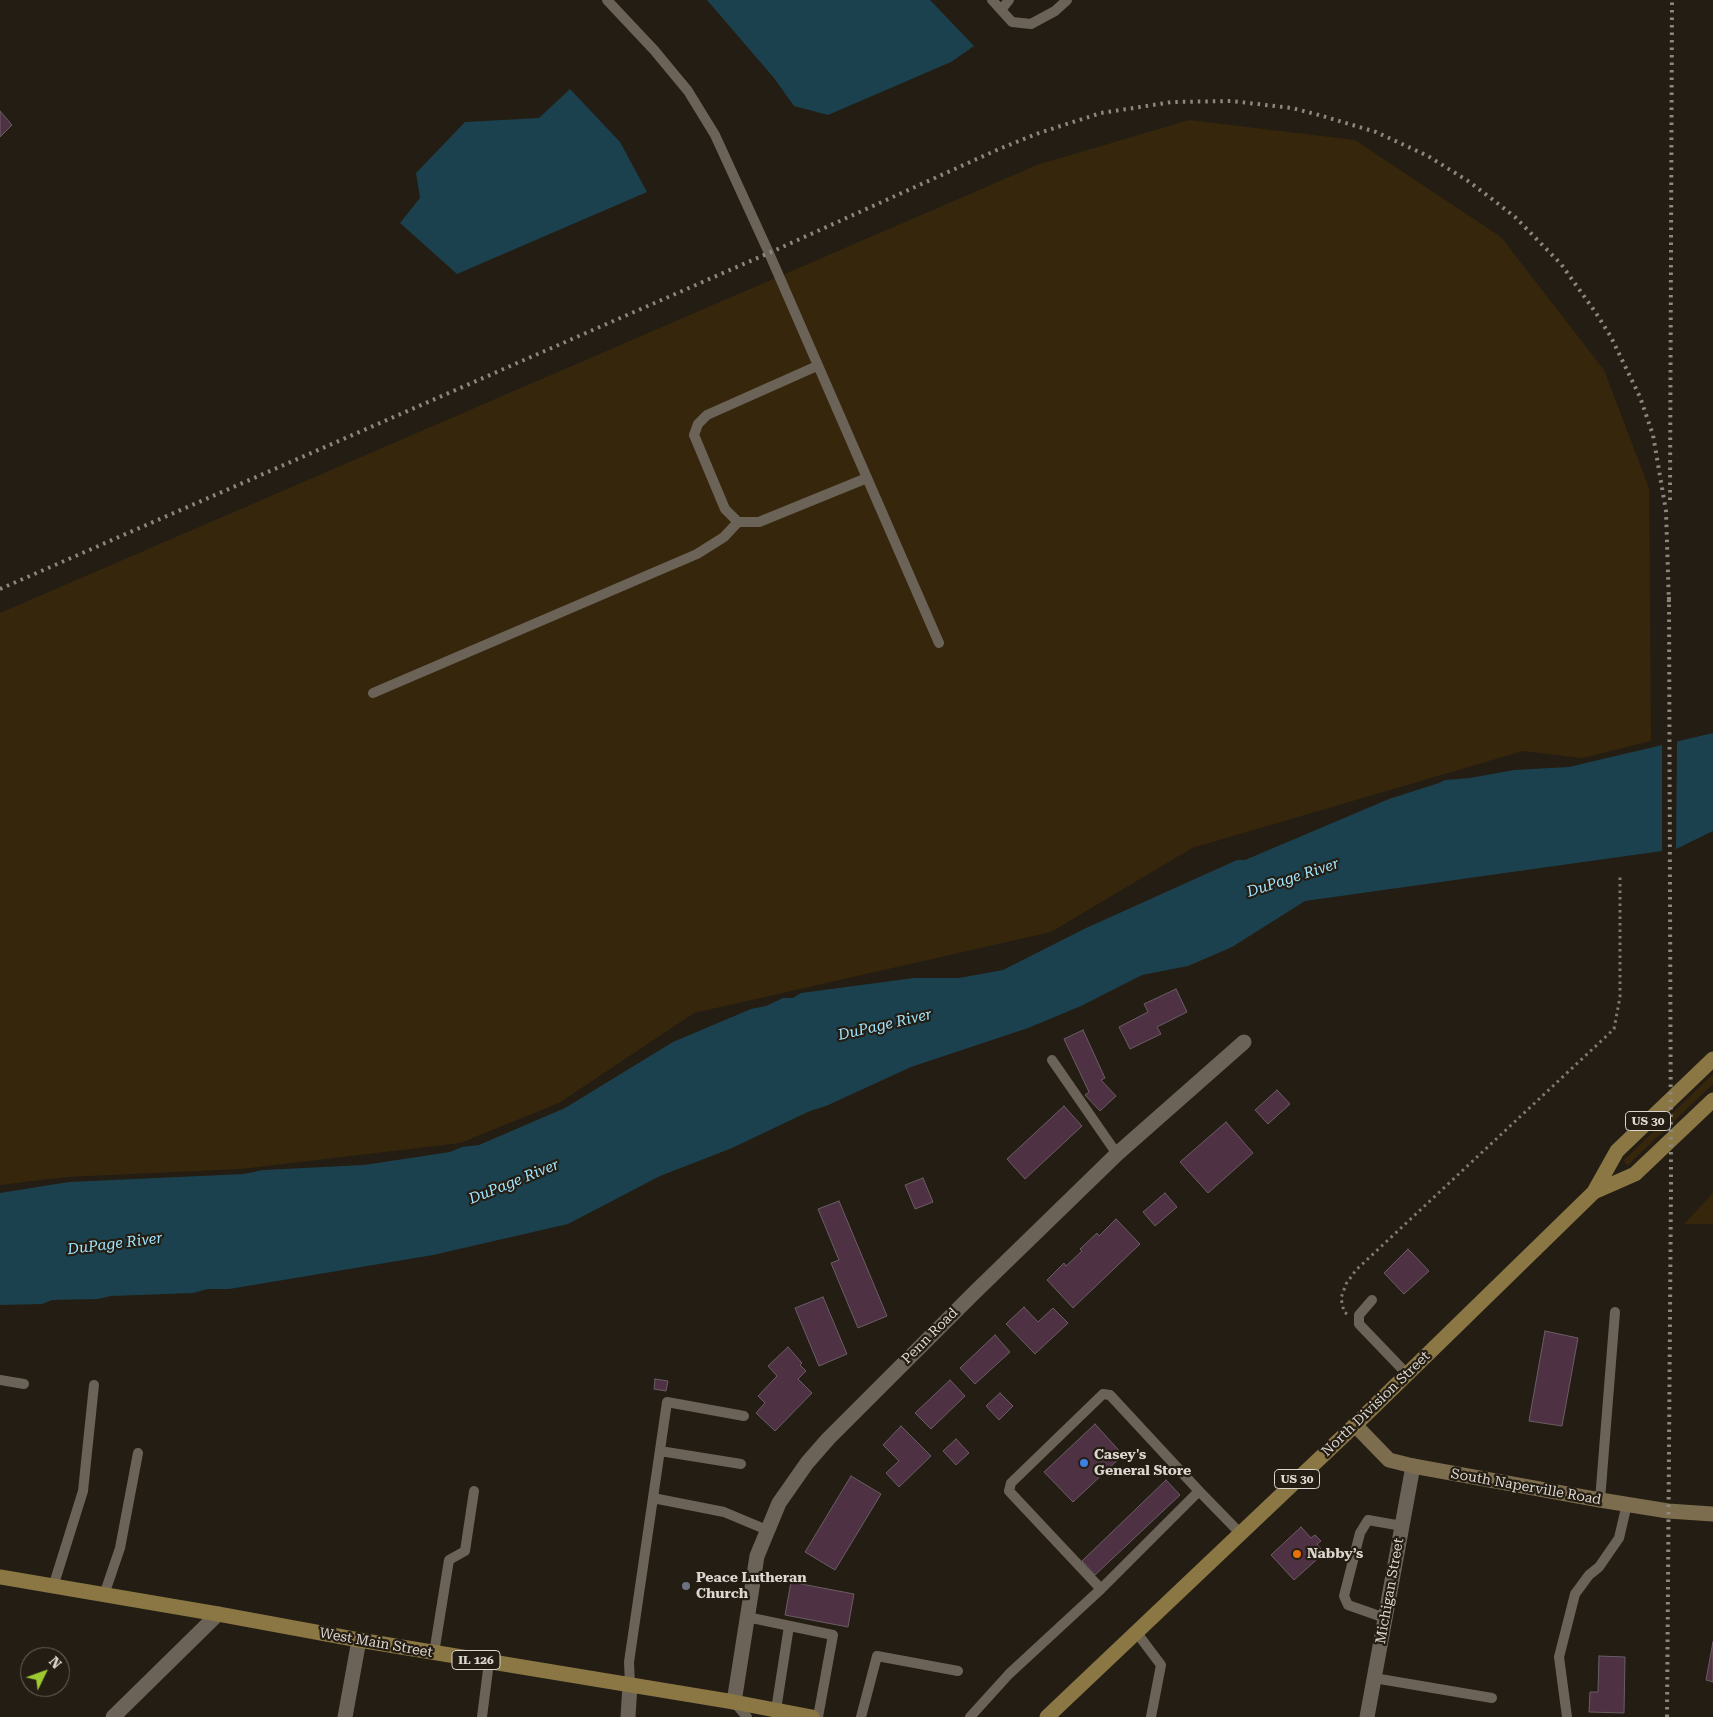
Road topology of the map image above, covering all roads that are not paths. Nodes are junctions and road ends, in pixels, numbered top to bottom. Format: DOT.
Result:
graph roads {
  1 [pos="607,0"];
  2 [pos="992,0"];
  3 [pos="1009,0"];
  4 [pos="1067,0"];
  5 [pos="1001,10"];
  6 [pos="817,366"];
  7 [pos="866,478"];
  8 [pos="738,522"];
  9 [pos="939,643"];
  10 [pos="373,693"];
  11 [pos="1244,1042"];
  12 [pos="1713,1059"];
  13 [pos="1052,1060"];
  14 [pos="1713,1100"];
  15 [pos="1118,1154"];
  16 [pos="1594,1192"];
  17 [pos="1372,1300"];
  18 [pos="1616,1312"];
  19 [pos="1407,1374"];
  20 [pos="0,1380"];
  21 [pos="24,1384"];
  22 [pos="94,1385"];
  23 [pos="744,1416"];
  24 [pos="1354,1425"];
  25 [pos="660,1451"];
  26 [pos="138,1453"];
  27 [pos="741,1464"];
  28 [pos="1413,1466"];
  29 [pos="474,1491"];
  30 [pos="1199,1491"];
  31 [pos="653,1498"];
  32 [pos="1600,1500"];
  33 [pos="1627,1504"];
  34 [pos="1713,1514"];
  35 [pos="1402,1526"];
  36 [pos="767,1530"];
  37 [pos="1240,1533"];
  38 [pos="0,1577"];
  39 [pos="53,1587"];
  40 [pos="1100,1589"];
  41 [pos="104,1595"];
  42 [pos="218,1614"];
  43 [pos="747,1617"];
  44 [pos="1385,1618"];
  45 [pos="789,1626"];
  46 [pos="1137,1632"];
  47 [pos="359,1640"];
  48 [pos="434,1653"];
  49 [pos="489,1662"];
  50 [pos="958,1670"];
  51 [pos="1374,1678"];
  52 [pos="630,1685"];
  53 [pos="1492,1698"];
  54 [pos="734,1702"];
  55 [pos="776,1710"];
  56 [pos="113,1717"];
  57 [pos="345,1717"];
  58 [pos="482,1717"];
  59 [pos="628,1717"];
  60 [pos="747,1717"];
  61 [pos="812,1717"];
  62 [pos="818,1717"];
  63 [pos="861,1717"];
  64 [pos="970,1717"];
  65 [pos="1047,1717"];
  66 [pos="1151,1717"];
  67 [pos="1367,1717"];
  68 [pos="1566,1717"];
  1 -- 6 [label="lane"];
  2 -- 5 [label="lane"];
  3 -- 5 [label="lane"];
  4 -- 5 [label="lane"];
  6 -- 7 [label="lane"];
  6 -- 8 [label="lane"];
  7 -- 8 [label="lane"];
  7 -- 9 [label="lane"];
  8 -- 10 [label="lane"];
  11 -- 15 [label="street, Penn Road"];
  12 -- 16 [label="main road, North Division Street / US 30"];
  13 -- 15 [label="lane"];
  14 -- 16 [label="main road, North Division Street / US 30"];
  15 -- 36 [label="street, Penn Road"];
  16 -- 19 [label="main road, North Division Street / US 30"];
  17 -- 19 [label="lane"];
  18 -- 32 [label="lane"];
  19 -- 24 [label="main road, North Division Street / US 30"];
  20 -- 21 [label="lane"];
  22 -- 39 [label="lane"];
  23 -- 25 [label="lane"];
  24 -- 28 [label="main road, South Naperville Road"];
  24 -- 37 [label="main road, North Division Street / US 30"];
  25 -- 27 [label="lane"];
  25 -- 31 [label="lane"];
  26 -- 41 [label="lane"];
  28 -- 32 [label="main road, South Naperville Road"];
  28 -- 35 [label="street, Michigan Street"];
  29 -- 48 [label="lane"];
  30 -- 37 [label="lane"];
  30 -- 40 [label="lane"];
  30 -- 40 [label="lane"];
  31 -- 36 [label="lane"];
  31 -- 52 [label="lane"];
  32 -- 33 [label="main road, South Naperville Road"];
  33 -- 34 [label="main road, South Naperville Road"];
  33 -- 68 [label="lane"];
  35 -- 44 [label="street, Michigan Street"];
  35 -- 44 [label="lane"];
  36 -- 43 [label="street, Penn Road"];
  37 -- 46 [label="main road, North Division Street / US 30"];
  38 -- 39 [label="main road, West Main Street / IL 126"];
  39 -- 41 [label="main road, West Main Street / IL 126"];
  40 -- 64 [label="lane"];
  41 -- 42 [label="main road, West Main Street / IL 126"];
  42 -- 47 [label="main road, West Main Street / IL 126"];
  42 -- 56 [label="street"];
  43 -- 45 [label="lane"];
  43 -- 54 [label="street, Penn Road"];
  44 -- 51 [label="street, Michigan Street"];
  45 -- 55 [label="lane"];
  45 -- 62 [label="lane"];
  46 -- 65 [label="main road, North Division Street / US 30"];
  46 -- 66 [label="lane"];
  47 -- 48 [label="main road, West Main Street / IL 126"];
  47 -- 57 [label="street"];
  48 -- 49 [label="main road, West Main Street / IL 126"];
  49 -- 52 [label="main road, West Main Street / IL 126"];
  49 -- 58 [label="lane"];
  50 -- 63 [label="lane"];
  51 -- 53 [label="lane"];
  51 -- 67 [label="street, Michigan Street"];
  52 -- 54 [label="main road, West Main Street / IL 126"];
  52 -- 59 [label="street"];
  54 -- 55 [label="main road, West Main Street"];
  54 -- 60 [label="lane"];
  55 -- 61 [label="main road, West Main Street"];
}
